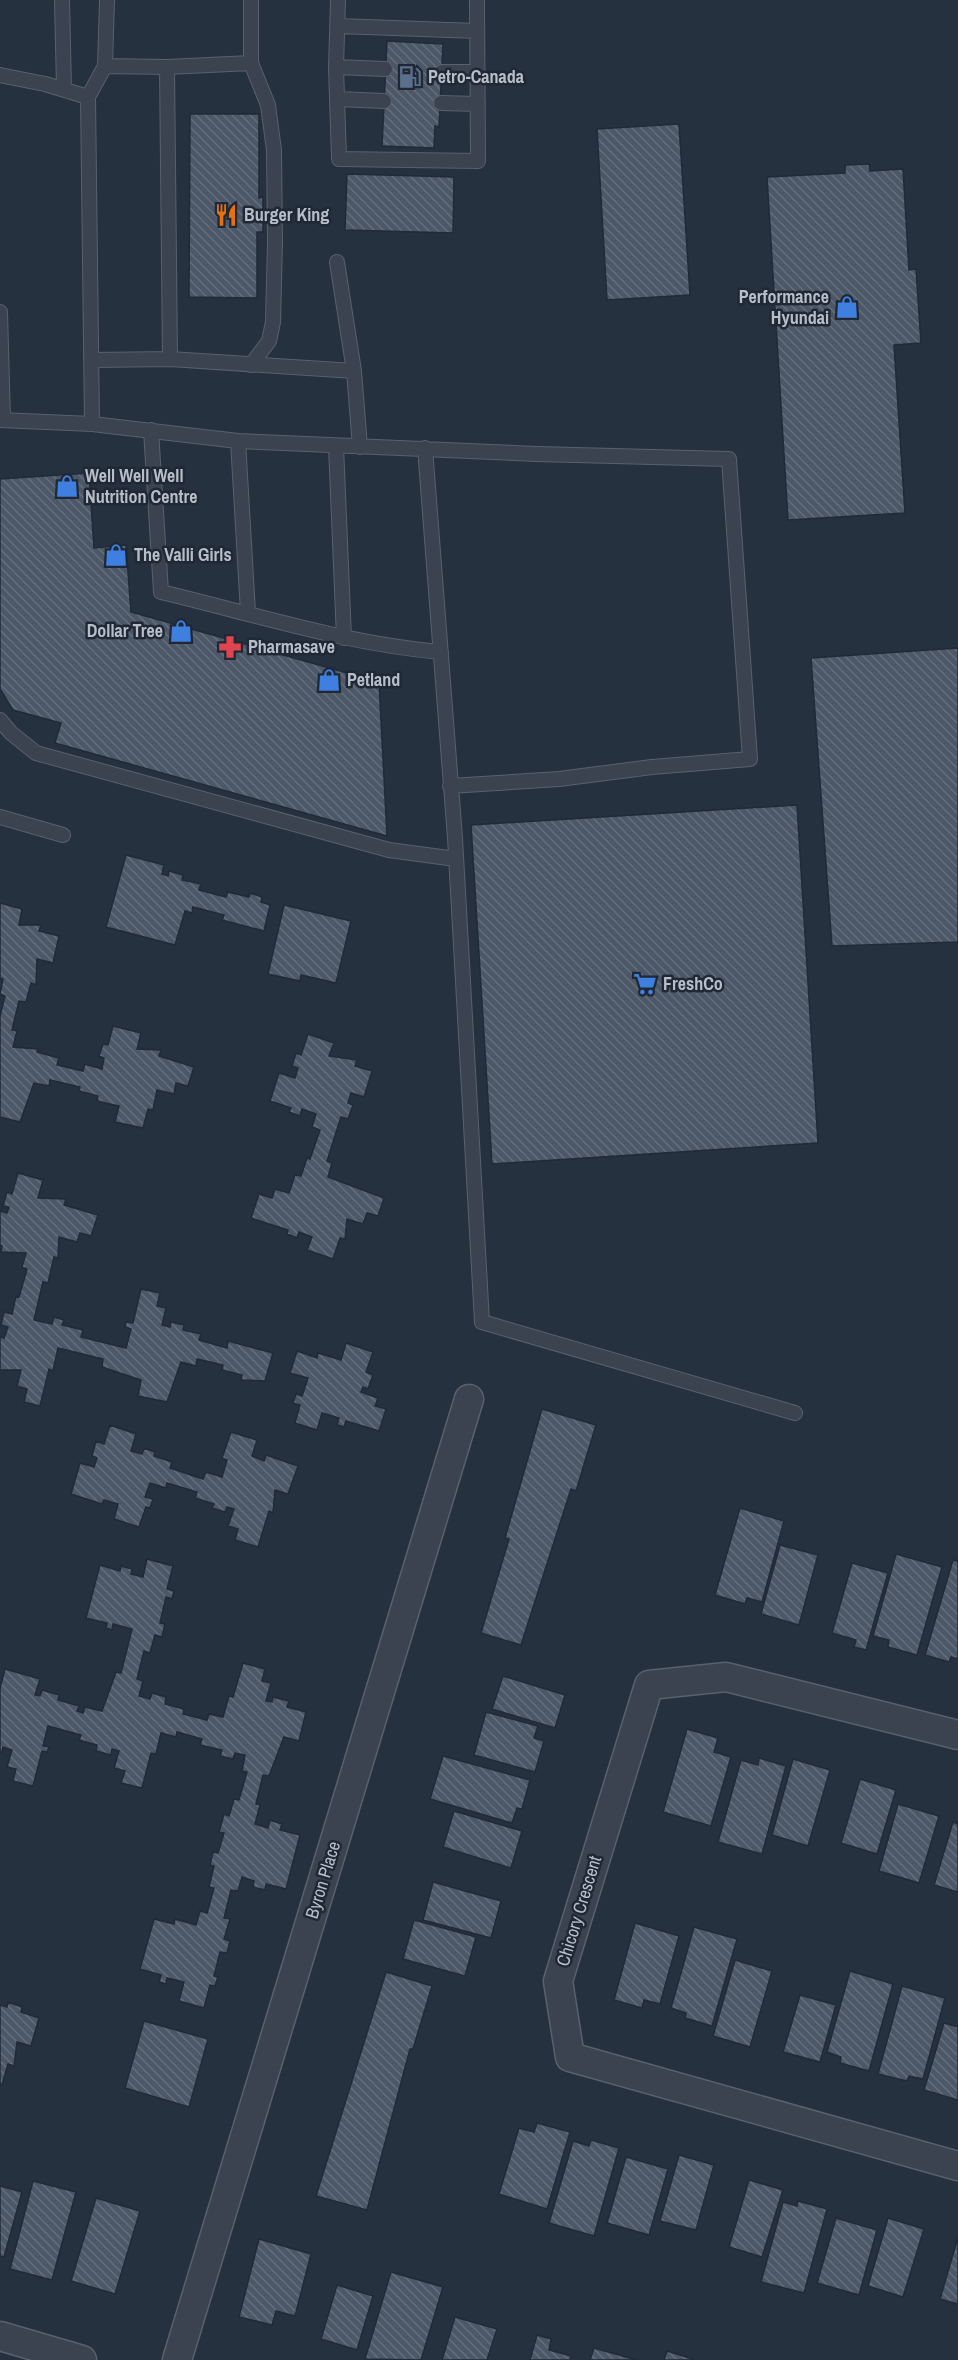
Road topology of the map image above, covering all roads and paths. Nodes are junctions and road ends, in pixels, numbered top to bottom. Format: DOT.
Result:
graph roads {
  1 [pos="62,0"];
  2 [pos="107,0"];
  3 [pos="251,0"];
  4 [pos="338,0"];
  5 [pos="477,0"];
  6 [pos="338,26"];
  7 [pos="477,31"];
  8 [pos="251,63"];
  9 [pos="105,66"];
  10 [pos="167,67"];
  11 [pos="336,67"];
  12 [pos="385,69"];
  13 [pos="442,72"];
  14 [pos="478,72"];
  15 [pos="0,75"];
  16 [pos="64,89"];
  17 [pos="88,97"];
  18 [pos="338,99"];
  19 [pos="384,101"];
  20 [pos="441,103"];
  21 [pos="478,104"];
  22 [pos="337,262"];
  23 [pos="0,312"];
  24 [pos="170,359"];
  25 [pos="91,360"];
  26 [pos="251,364"];
  27 [pos="354,371"];
  28 [pos="2,420"];
  29 [pos="92,424"];
  30 [pos="151,430"];
  31 [pos="238,441"];
  32 [pos="336,446"];
  33 [pos="360,447"];
  34 [pos="425,448"];
  35 [pos="248,612"];
  36 [pos="345,638"];
  37 [pos="441,651"];
  38 [pos="0,720"];
  39 [pos="450,786"];
  40 [pos="0,817"];
  41 [pos="63,835"];
  42 [pos="456,860"];
  43 [pos="469,1399"];
  44 [pos="795,1413"];
  45 [pos="958,1735"];
  46 [pos="958,2166"];
  47 [pos="0,2336"];
  48 [pos="81,2360"];
  49 [pos="177,2360"];
  1 -- 16 [label="lane"];
  2 -- 9 [label="lane"];
  3 -- 8 [label="lane"];
  4 -- 6 [label="lane"];
  5 -- 7 [label="lane"];
  6 -- 7 [label="lane"];
  6 -- 11 [label="lane"];
  7 -- 14 [label="lane"];
  8 -- 10 [label="lane"];
  8 -- 26 [label="lane"];
  9 -- 10 [label="lane"];
  9 -- 17 [label="lane"];
  10 -- 24 [label="lane"];
  11 -- 12 [label="lane"];
  11 -- 18 [label="lane"];
  13 -- 14 [label="lane"];
  14 -- 21 [label="lane"];
  15 -- 16 [label="lane"];
  16 -- 17 [label="lane"];
  17 -- 25 [label="lane"];
  18 -- 19 [label="lane"];
  18 -- 21 [label="lane"];
  20 -- 21 [label="lane"];
  22 -- 27 [label="lane"];
  23 -- 28 [label="lane"];
  24 -- 25 [label="lane"];
  24 -- 26 [label="lane"];
  25 -- 29 [label="lane"];
  26 -- 27 [label="lane"];
  27 -- 33 [label="lane"];
  28 -- 29 [label="lane"];
  29 -- 30 [label="lane"];
  30 -- 31 [label="lane"];
  30 -- 35 [label="lane"];
  31 -- 32 [label="lane"];
  31 -- 35 [label="lane"];
  32 -- 33 [label="lane"];
  32 -- 36 [label="lane"];
  33 -- 34 [label="lane"];
  34 -- 37 [label="lane"];
  34 -- 39 [label="lane"];
  35 -- 36 [label="lane"];
  36 -- 37 [label="lane"];
  37 -- 39 [label="lane"];
  38 -- 42 [label="lane"];
  39 -- 42 [label="lane"];
  40 -- 41 [label="lane"];
  42 -- 44 [label="lane"];
  43 -- 49 [label="street, Byron Place"];
  45 -- 46 [label="street, Chicory Crescent"];
  47 -- 48 [label="street"];
}
